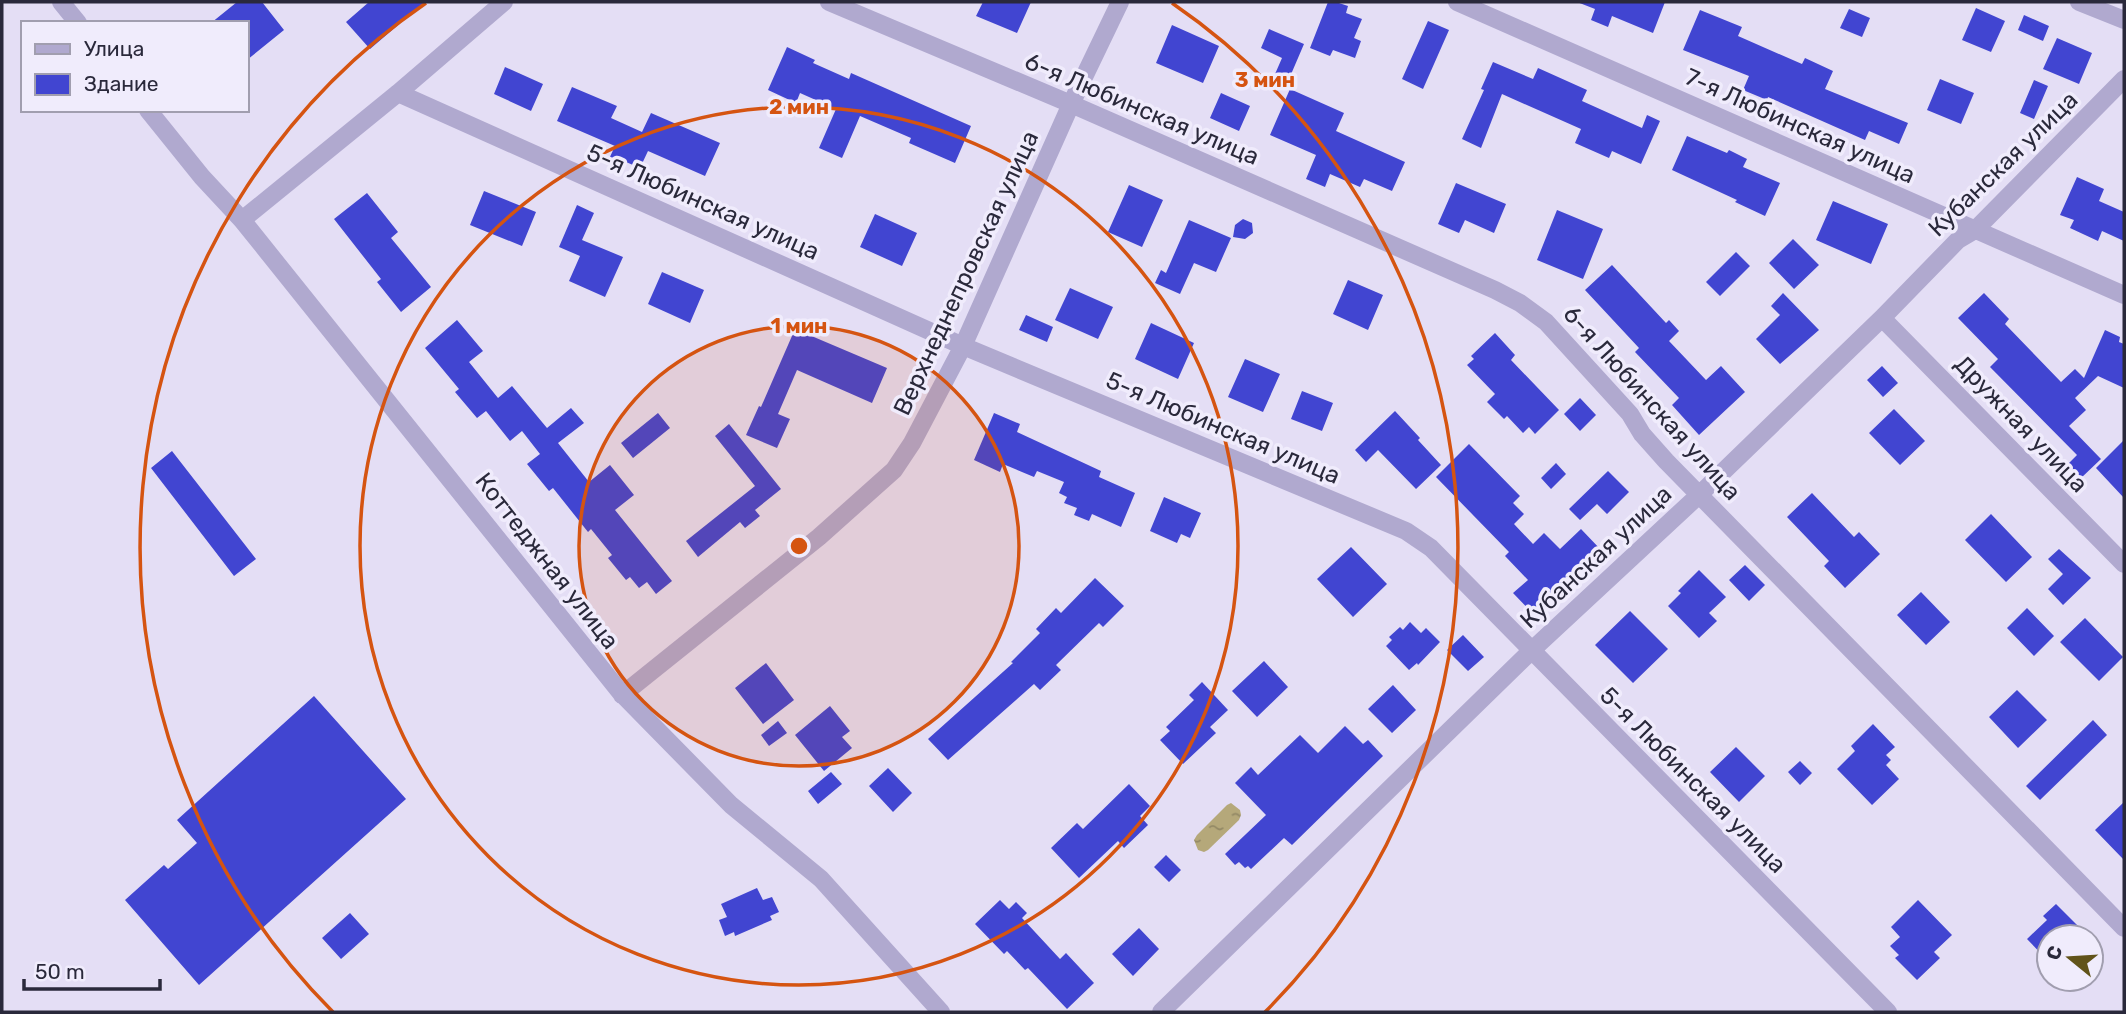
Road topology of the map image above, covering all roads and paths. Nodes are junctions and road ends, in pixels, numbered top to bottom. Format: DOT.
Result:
graph roads {
  1 [pos="61,2"];
  2 [pos="504,2"];
  3 [pos="829,2"];
  4 [pos="1120,2"];
  5 [pos="1457,2"];
  6 [pos="2079,2"];
  7 [pos="2124,20"];
  8 [pos="76,21"];
  9 [pos="2124,79"];
  10 [pos="398,93"];
  11 [pos="1071,104"];
  12 [pos="150,112"];
  13 [pos="242,220"];
  14 [pos="1975,230"];
  15 [pos="2124,295"];
  16 [pos="1882,318"];
  17 [pos="964,346"];
  18 [pos="1700,494"];
  19 [pos="2124,564"];
  20 [pos="1531,651"];
  21 [pos="622,695"];
  22 [pos="2124,928"];
  23 [pos="941,1012"];
  24 [pos="1161,1012"];
  25 [pos="1888,1012"];
  1 -- 8 [label="street"];
  2 -- 10 [label="street"];
  3 -- 11 [label="street, 6-я Любинская улица"];
  4 -- 11 [label="street, Верхнеднепровская улица"];
  5 -- 14 [label="street, 7-я Любинская улица"];
  6 -- 7 [label="street"];
  9 -- 14 [label="street, Кубанская улица"];
  10 -- 13 [label="street"];
  10 -- 17 [label="street, 5-я Любинская улица"];
  11 -- 17 [label="street, Верхнеднепровская улица"];
  11 -- 18 [label="street, 6-я Любинская улица"];
  12 -- 13 [label="street, Коттеджная улица"];
  13 -- 21 [label="street, Коттеджная улица"];
  14 -- 15 [label="street, 7-я Любинская улица"];
  14 -- 16 [label="street, Кубанская улица"];
  16 -- 18 [label="street, Кубанская улица"];
  16 -- 19 [label="street, Дружная улица"];
  17 -- 20 [label="street, 5-я Любинская улица"];
  17 -- 21 [label="street, Верхнеднепровская улица"];
  18 -- 20 [label="street, Кубанская улица"];
  18 -- 22 [label="street, 6-я Любинская улица"];
  20 -- 24 [label="street, Кубанская улица"];
  20 -- 25 [label="street, 5-я Любинская улица"];
  21 -- 23 [label="street, Коттеджная улица"];
}
